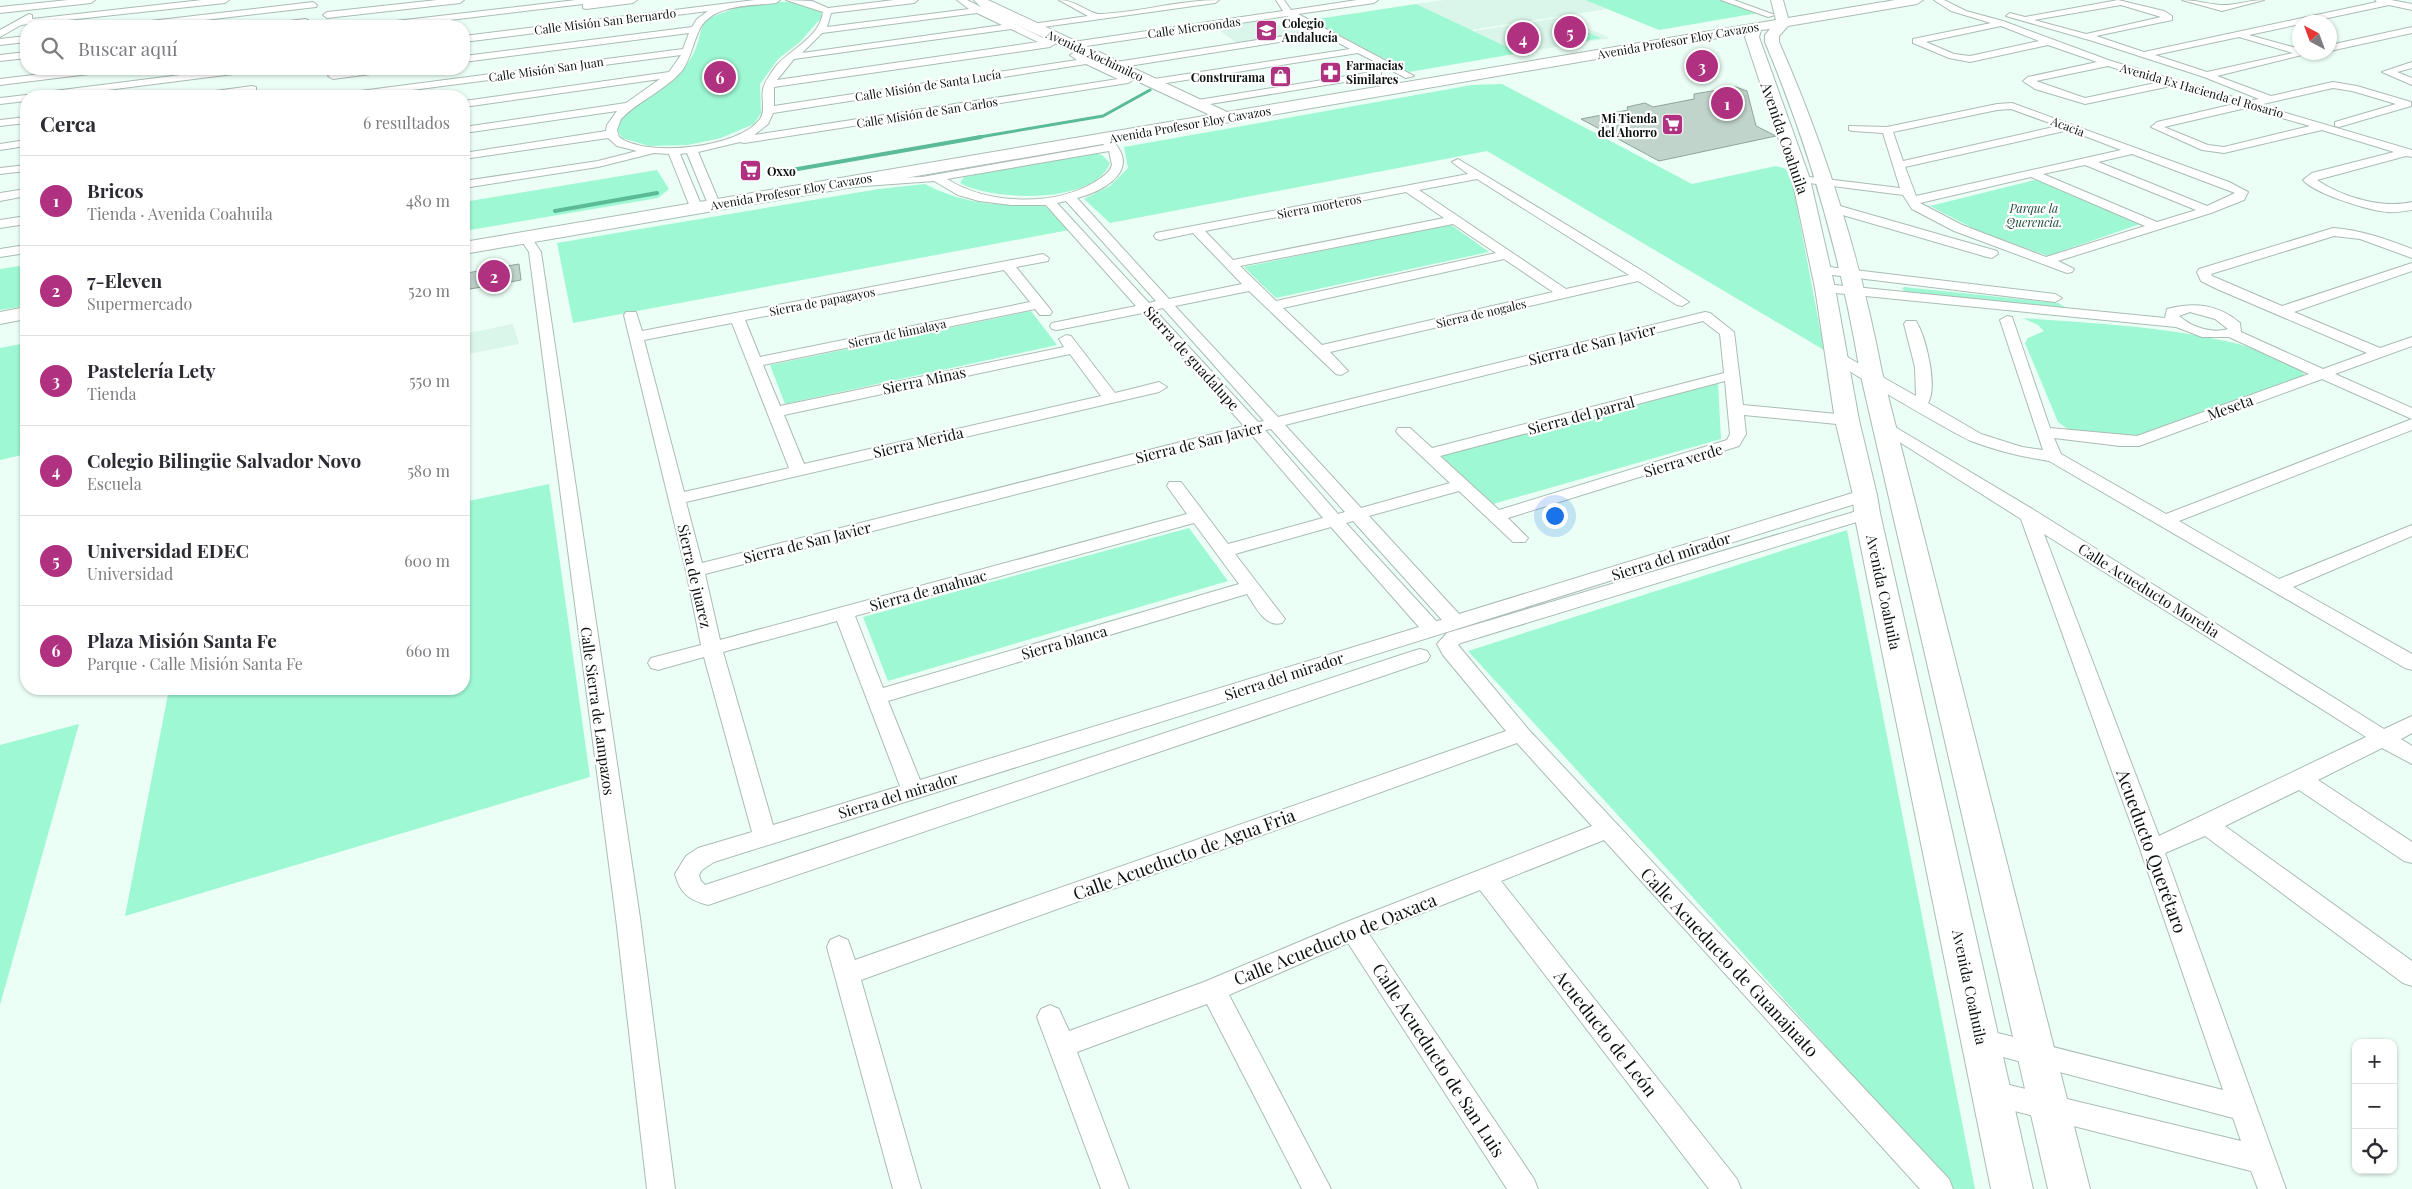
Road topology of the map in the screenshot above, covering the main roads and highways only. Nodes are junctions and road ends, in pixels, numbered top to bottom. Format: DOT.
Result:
graph roads {
  1 [pos="1863,0"];
  2 [pos="1917,0"];
  3 [pos="1824,2"];
  4 [pos="1840,4"];
  5 [pos="979,5"];
  6 [pos="1777,17"];
  7 [pos="1754,30"];
  8 [pos="1686,39"];
  9 [pos="1660,50"];
  10 [pos="1759,60"];
  11 [pos="1781,62"];
  12 [pos="1483,74"];
  13 [pos="1211,110"];
  14 [pos="1108,135"];
  15 [pos="708,191"];
  16 [pos="694,201"];
  17 [pos="506,226"];
  18 [pos="470,233"];
  19 [pos="535,239"];
  20 [pos="470,247"];
  21 [pos="20,314"];
  22 [pos="0,318"];
  23 [pos="20,328"];
  24 [pos="0,332"];
  25 [pos="2012,1189"];
  26 [pos="2069,1189"];
  1 -- 4 [label="main road, Avenida Profesor Eloy Cavazos"];
  2 -- 6 [label="main road, Avenida Profesor Eloy Cavazos"];
  3 -- 4 [label="main road"];
  4 -- 6 [label="main road, Avenida Profesor Eloy Cavazos"];
  5 -- 13 [label="main road, Avenida Xochimilco"];
  6 -- 7 [label="main road"];
  6 -- 11 [label="main road, Avenida Coahuila"];
  6 -- 13 [label="main road, Avenida Profesor Eloy Cavazos"];
  7 -- 8 [label="main road, Avenida Profesor Eloy Cavazos"];
  7 -- 10 [label="main road, Avenida Coahuila"];
  8 -- 9 [label="main road"];
  8 -- 12 [label="main road, Avenida Profesor Eloy Cavazos"];
  9 -- 10 [label="main road"];
  9 -- 12 [label="main road"];
  10 -- 11 [label="main road"];
  10 -- 25 [label="main road, Avenida Coahuila"];
  11 -- 26 [label="main road, Avenida Coahuila"];
  12 -- 13 [label="main road, Avenida Profesor Eloy Cavazos"];
  13 -- 14 [label="main road, Avenida Profesor Eloy Cavazos"];
  14 -- 15 [label="main road, Avenida Profesor Eloy Cavazos"];
  14 -- 15 [label="main road, Avenida Profesor Eloy Cavazos"];
  15 -- 16 [label="main road, Avenida Profesor Eloy Cavazos"];
  16 -- 17 [label="main road, Avenida Profesor Eloy Cavazos"];
  16 -- 19 [label="main road, Avenida Profesor Eloy Cavazos"];
  17 -- 18 [label="main road, Avenida Profesor Eloy Cavazos"];
  17 -- 19 [label="main road"];
  19 -- 20 [label="main road, Avenida Profesor Eloy Cavazos"];
  21 -- 22 [label="main road"];
  23 -- 24 [label="main road"];
}
